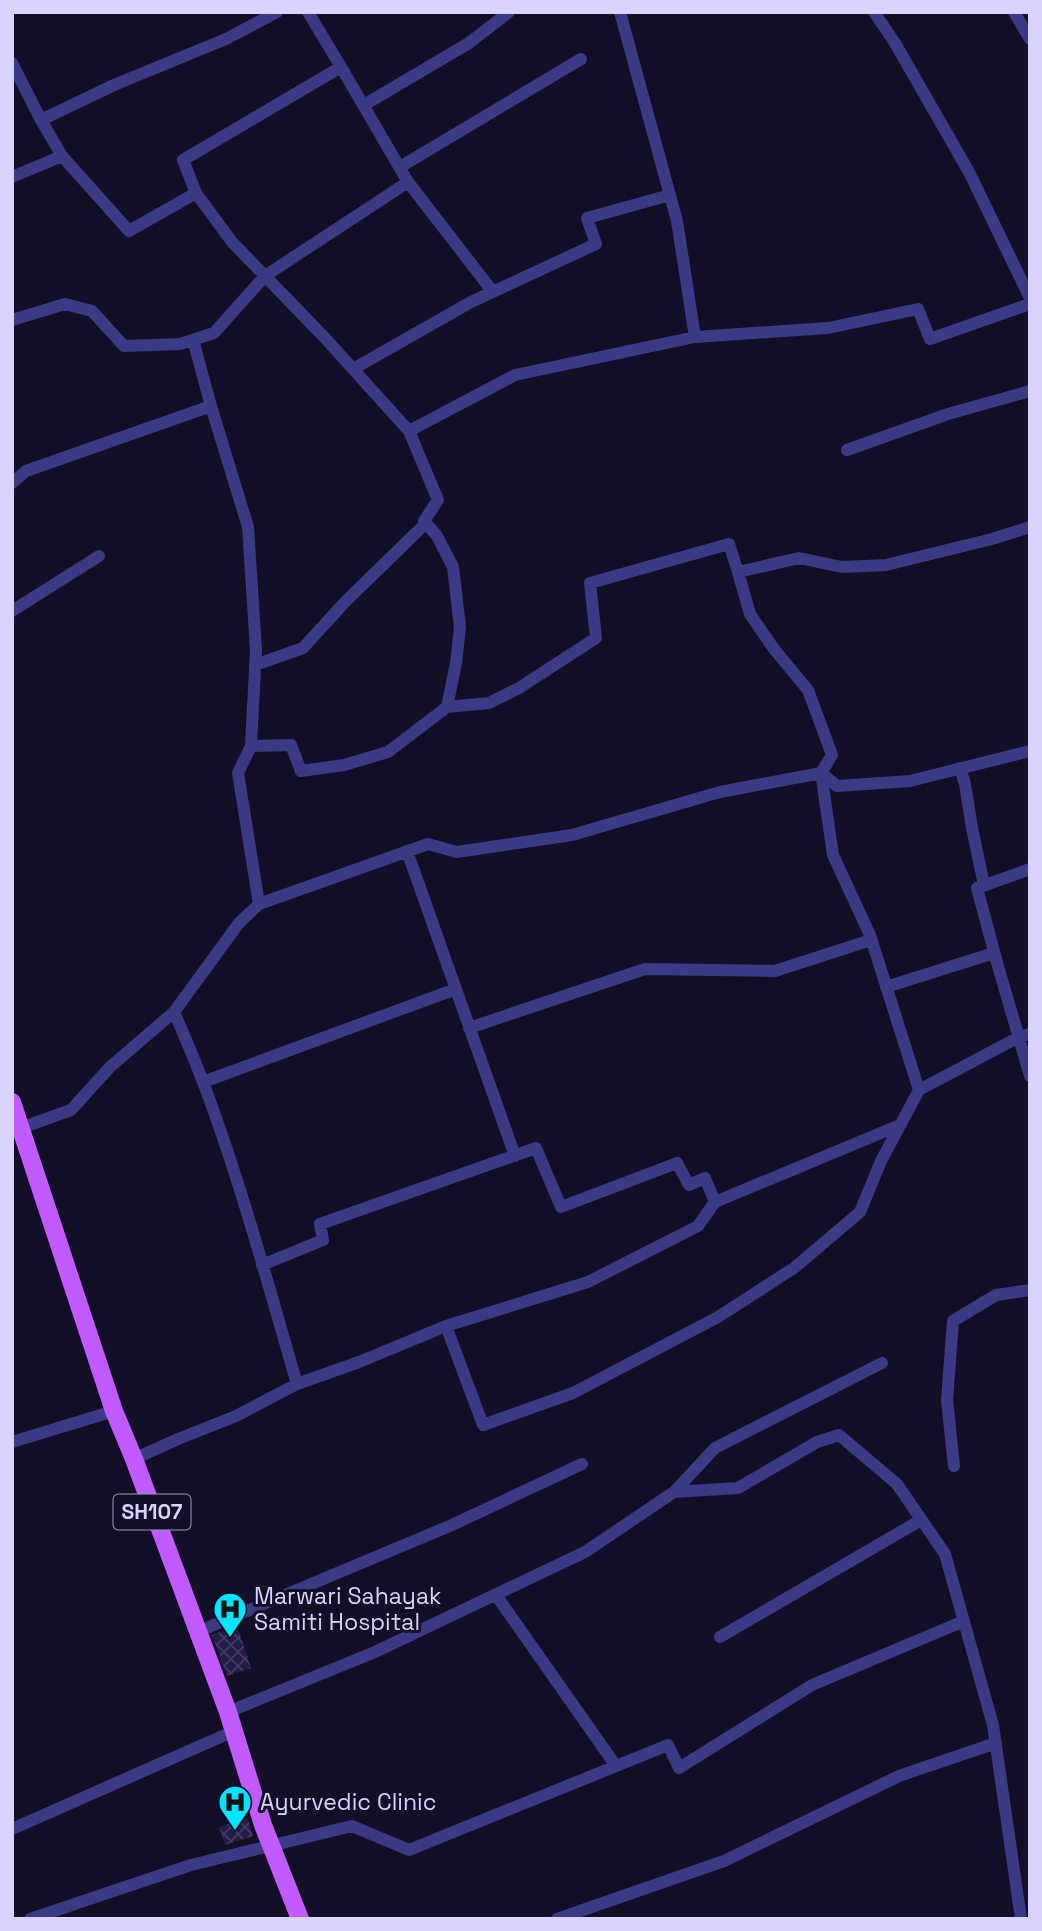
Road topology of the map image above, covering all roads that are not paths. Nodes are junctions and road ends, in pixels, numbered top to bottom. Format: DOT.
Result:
graph roads {
  1 [pos="277,12"];
  2 [pos="308,12"];
  3 [pos="509,12"];
  4 [pos="620,12"];
  5 [pos="874,12"];
  6 [pos="1014,12"];
  7 [pos="1030,39"];
  8 [pos="581,59"];
  9 [pos="12,62"];
  10 [pos="341,67"];
  11 [pos="364,105"];
  12 [pos="41,120"];
  13 [pos="62,156"];
  14 [pos="400,167"];
  15 [pos="12,177"];
  16 [pos="408,182"];
  17 [pos="197,193"];
  18 [pos="670,195"];
  19 [pos="265,276"];
  20 [pos="493,292"];
  21 [pos="1030,298"];
  22 [pos="1030,304"];
  23 [pos="12,320"];
  24 [pos="695,337"];
  25 [pos="193,340"];
  26 [pos="353,369"];
  27 [pos="1030,391"];
  28 [pos="211,406"];
  29 [pos="409,430"];
  30 [pos="847,450"];
  31 [pos="12,483"];
  32 [pos="426,523"];
  33 [pos="1030,527"];
  34 [pos="99,555"];
  35 [pos="738,572"];
  36 [pos="12,611"];
  37 [pos="255,665"];
  38 [pos="447,707"];
  39 [pos="251,746"];
  40 [pos="1030,751"];
  41 [pos="960,768"];
  42 [pos="821,774"];
  43 [pos="407,851"];
  44 [pos="1030,869"];
  45 [pos="985,885"];
  46 [pos="259,904"];
  47 [pos="871,940"];
  48 [pos="994,953"];
  49 [pos="886,987"];
  50 [pos="456,989"];
  51 [pos="174,1012"];
  52 [pos="469,1028"];
  53 [pos="1024,1035"];
  54 [pos="1030,1076"];
  55 [pos="203,1082"];
  56 [pos="919,1090"];
  57 [pos="12,1102"];
  58 [pos="900,1125"];
  59 [pos="21,1128"];
  60 [pos="514,1156"];
  61 [pos="715,1202"];
  62 [pos="262,1265"];
  63 [pos="1030,1290"];
  64 [pos="446,1326"];
  65 [pos="882,1363"];
  66 [pos="297,1384"];
  67 [pos="114,1411"];
  68 [pos="12,1442"];
  69 [pos="134,1459"];
  70 [pos="582,1464"];
  71 [pos="954,1466"];
  72 [pos="674,1492"];
  73 [pos="921,1520"];
  74 [pos="496,1595"];
  75 [pos="964,1621"];
  76 [pos="197,1632"];
  77 [pos="720,1637"];
  78 [pos="228,1712"];
  79 [pos="234,1731"];
  80 [pos="996,1743"];
  81 [pos="616,1766"];
  82 [pos="12,1829"];
  83 [pos="271,1846"];
  84 [pos="30,1919"];
  85 [pos="300,1919"];
  86 [pos="557,1919"];
  87 [pos="1021,1919"];
  1 -- 12 [label="street"];
  2 -- 10 [label="street"];
  3 -- 11 [label="street"];
  4 -- 18 [label="street"];
  5 -- 21 [label="street"];
  6 -- 7 [label="street"];
  8 -- 14 [label="street"];
  9 -- 12 [label="street"];
  10 -- 11 [label="street"];
  10 -- 17 [label="street"];
  11 -- 14 [label="street"];
  12 -- 13 [label="street"];
  13 -- 15 [label="street"];
  13 -- 17 [label="street"];
  14 -- 16 [label="street"];
  16 -- 19 [label="street"];
  16 -- 20 [label="street"];
  17 -- 19 [label="street"];
  18 -- 20 [label="street"];
  18 -- 24 [label="street"];
  19 -- 25 [label="street"];
  19 -- 26 [label="street"];
  20 -- 26 [label="street"];
  22 -- 24 [label="street"];
  23 -- 25 [label="street"];
  24 -- 29 [label="street"];
  25 -- 28 [label="street"];
  26 -- 29 [label="street"];
  27 -- 30 [label="street"];
  28 -- 31 [label="street"];
  28 -- 37 [label="street"];
  29 -- 32 [label="street"];
  32 -- 37 [label="street"];
  32 -- 38 [label="street"];
  33 -- 35 [label="street"];
  34 -- 36 [label="street"];
  35 -- 38 [label="street"];
  35 -- 42 [label="street"];
  37 -- 39 [label="street"];
  38 -- 39 [label="street"];
  39 -- 46 [label="street"];
  40 -- 41 [label="street"];
  41 -- 42 [label="street"];
  41 -- 45 [label="street"];
  42 -- 43 [label="street"];
  42 -- 47 [label="street"];
  43 -- 46 [label="street"];
  43 -- 50 [label="street"];
  44 -- 45 [label="street"];
  45 -- 48 [label="street"];
  46 -- 51 [label="street"];
  47 -- 49 [label="street"];
  47 -- 52 [label="street"];
  48 -- 49 [label="street"];
  48 -- 53 [label="street"];
  49 -- 56 [label="street"];
  50 -- 52 [label="street"];
  50 -- 55 [label="street"];
  51 -- 55 [label="street"];
  51 -- 59 [label="street"];
  52 -- 60 [label="street"];
  53 -- 54 [label="street"];
  53 -- 56 [label="street"];
  55 -- 62 [label="street"];
  56 -- 58 [label="street"];
  57 -- 59 [label="main road, SH107"];
  58 -- 61 [label="street"];
  58 -- 64 [label="street"];
  59 -- 67 [label="main road, SH107"];
  60 -- 61 [label="street"];
  60 -- 62 [label="street"];
  61 -- 64 [label="street"];
  62 -- 66 [label="street"];
  63 -- 71 [label="street"];
  64 -- 66 [label="street"];
  65 -- 72 [label="street"];
  66 -- 69 [label="street"];
  67 -- 68 [label="street"];
  67 -- 69 [label="main road, SH107"];
  69 -- 76 [label="main road, SH107"];
  70 -- 76 [label="street"];
  72 -- 73 [label="street"];
  72 -- 74 [label="street"];
  73 -- 75 [label="street"];
  73 -- 77 [label="street"];
  74 -- 78 [label="street"];
  74 -- 81 [label="street"];
  75 -- 80 [label="street"];
  75 -- 81 [label="street"];
  76 -- 78 [label="main road, SH107"];
  78 -- 79 [label="main road, SH107"];
  79 -- 82 [label="street"];
  79 -- 83 [label="main road, SH107"];
  80 -- 86 [label="street"];
  80 -- 87 [label="street"];
  81 -- 83 [label="street"];
  83 -- 84 [label="street"];
  83 -- 85 [label="main road, SH107"];
}
